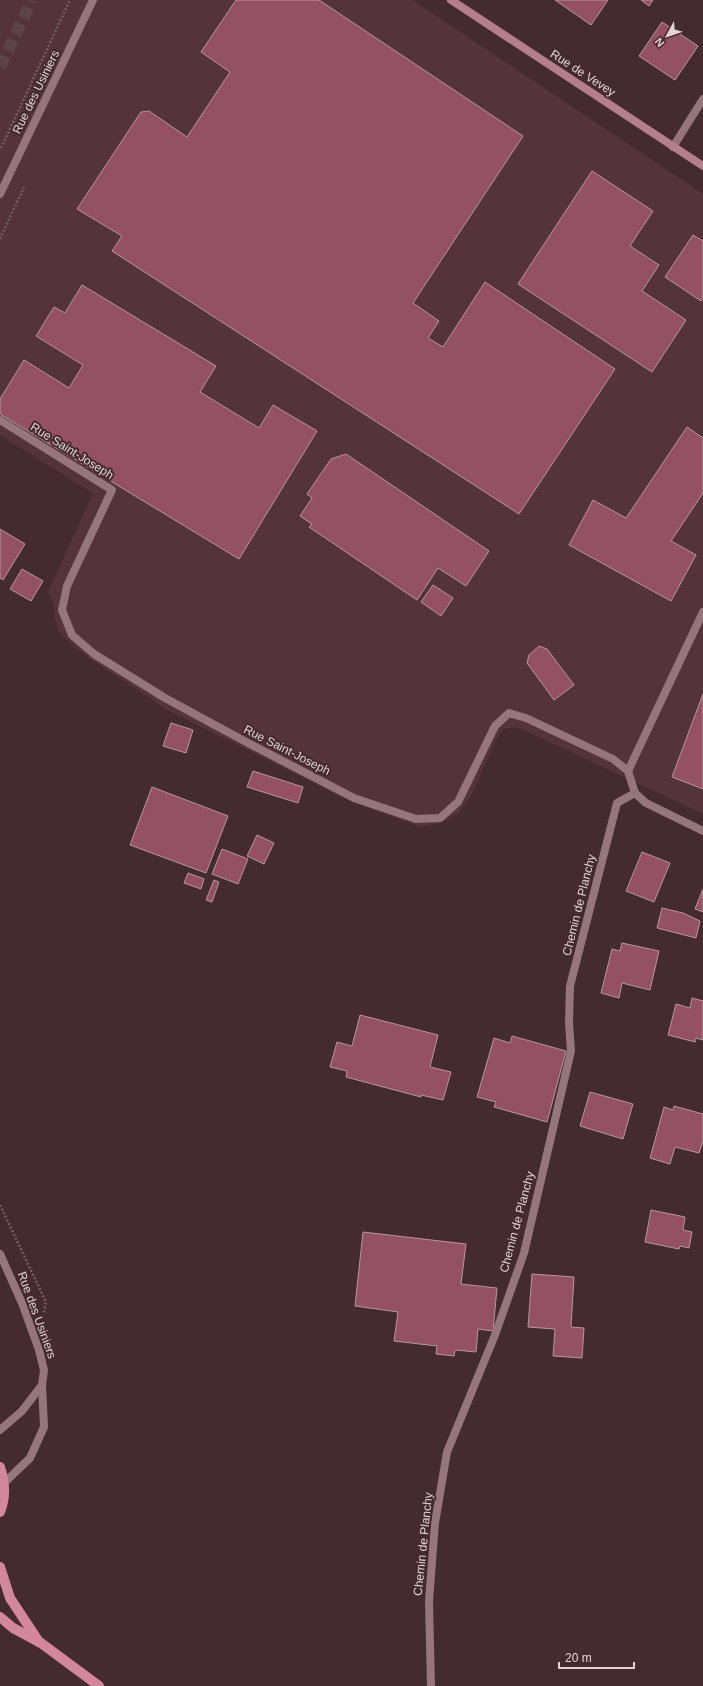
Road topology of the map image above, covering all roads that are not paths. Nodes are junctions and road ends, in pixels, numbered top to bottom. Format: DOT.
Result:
graph roads {
  1 [pos="93,0"];
  2 [pos="451,0"];
  3 [pos="703,99"];
  4 [pos="673,147"];
  5 [pos="703,166"];
  6 [pos="0,194"];
  7 [pos="0,420"];
  8 [pos="703,612"];
  9 [pos="628,771"];
  10 [pos="635,793"];
  11 [pos="703,831"];
  12 [pos="0,1254"];
  13 [pos="42,1385"];
  14 [pos="0,1430"];
  15 [pos="0,1467"];
  16 [pos="4,1483"];
  17 [pos="0,1512"];
  18 [pos="0,1567"];
  19 [pos="0,1617"];
  20 [pos="40,1643"];
  21 [pos="99,1686"];
  22 [pos="431,1686"];
  1 -- 6 [label="street, Rue des Usiniers"];
  2 -- 4 [label="main road, Rue de Vevey"];
  3 -- 4 [label="street"];
  4 -- 5 [label="main road, Rue de Vevey"];
  7 -- 9 [label="street, Rue Saint-Joseph"];
  8 -- 9 [label="street"];
  9 -- 10 [label="street"];
  10 -- 11 [label="street"];
  10 -- 22 [label="street, Chemin de Planchy"];
  12 -- 13 [label="street, Rue des Usiniers"];
  13 -- 14 [label="street"];
  13 -- 16 [label="street, Rue des Usiniers"];
  15 -- 16 [label="main road"];
  16 -- 17 [label="main road"];
  18 -- 20 [label="main road"];
  19 -- 20 [label="main road"];
  20 -- 21 [label="main road"];
}
